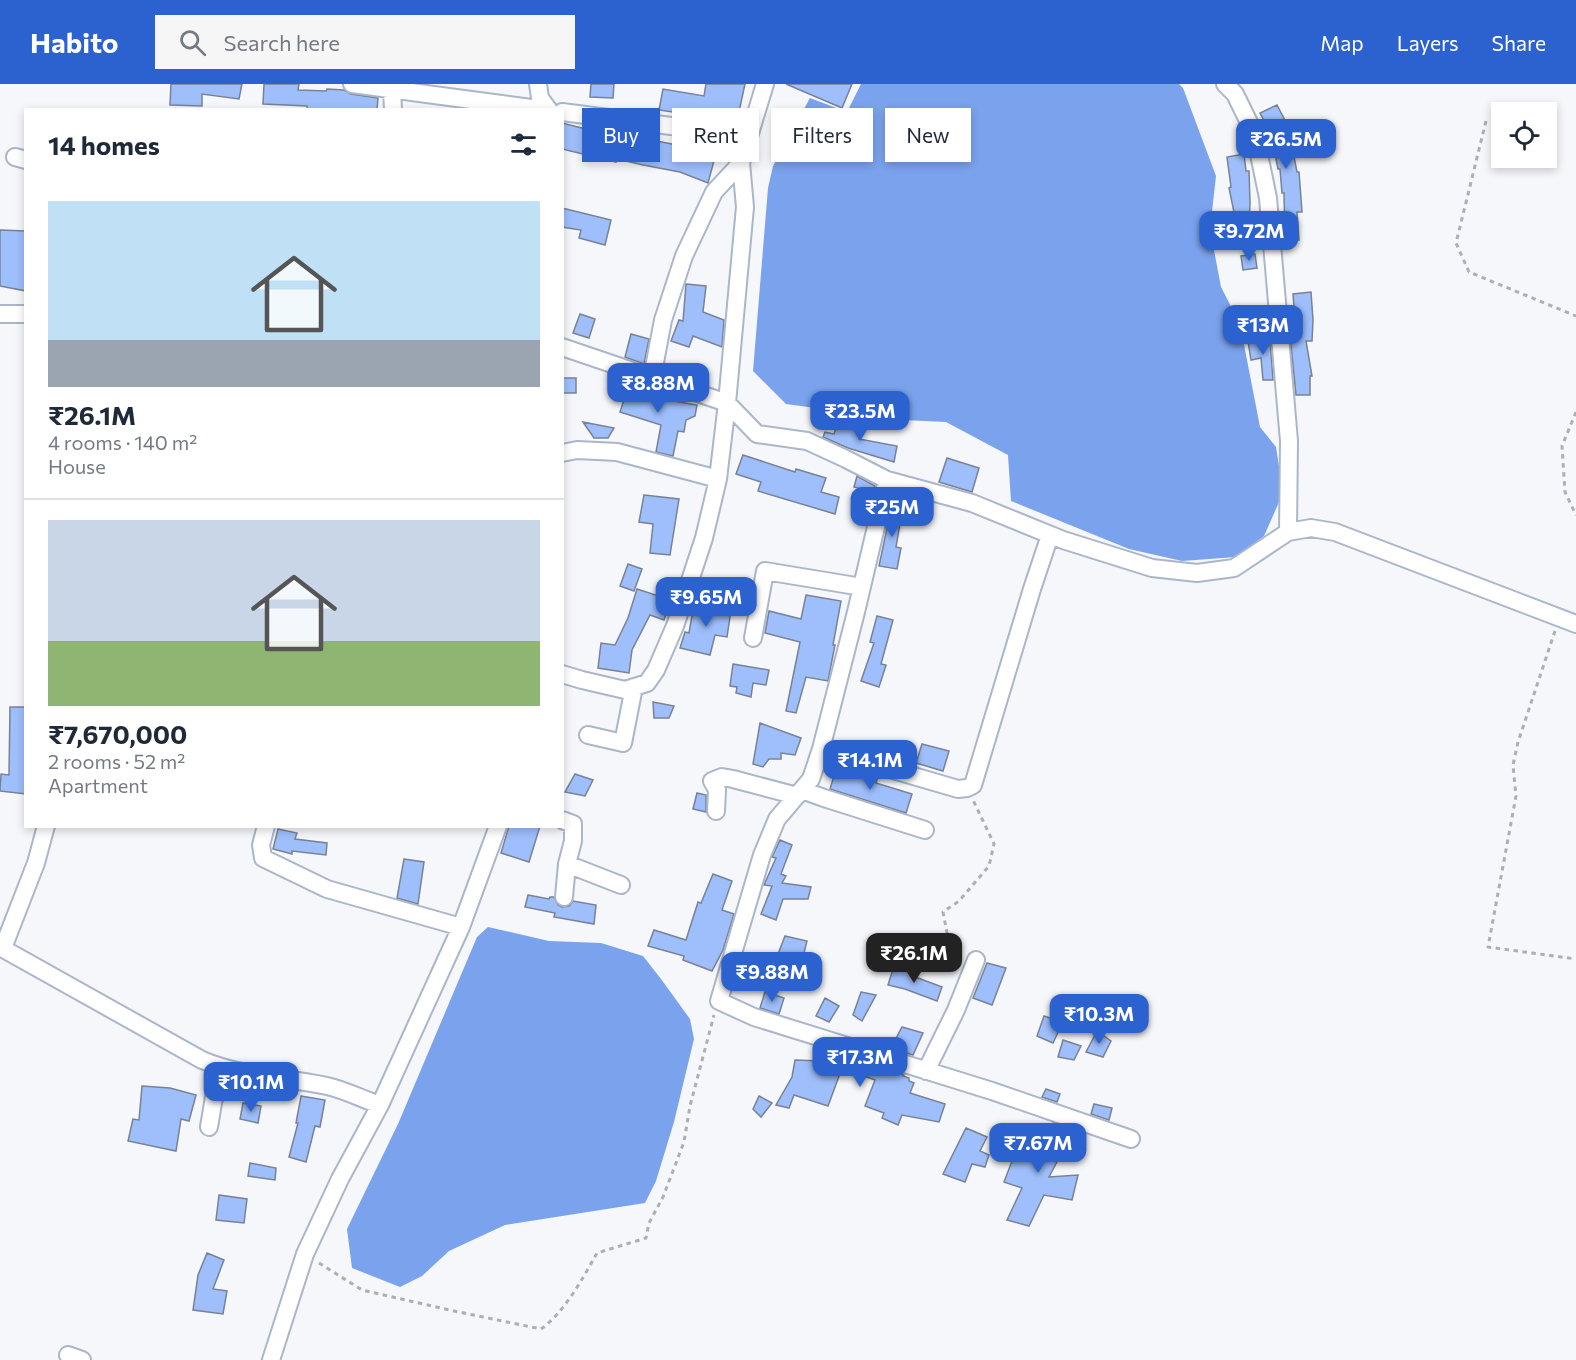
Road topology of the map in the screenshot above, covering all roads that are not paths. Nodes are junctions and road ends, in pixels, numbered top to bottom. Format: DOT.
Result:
graph roads {
  1 [pos="352,84"];
  2 [pos="538,84"];
  3 [pos="765,84"];
  4 [pos="1225,84"];
  5 [pos="392,89"];
  6 [pos="446,90"];
  7 [pos="393,108"];
  8 [pos="538,108"];
  9 [pos="547,108"];
  10 [pos="758,108"];
  11 [pos="564,112"];
  12 [pos="672,126"];
  13 [pos="741,163"];
  14 [pos="0,314"];
  15 [pos="24,314"];
  16 [pos="564,348"];
  17 [pos="652,378"];
  18 [pos="727,403"];
  19 [pos="564,453"];
  20 [pos="717,479"];
  21 [pos="887,480"];
  22 [pos="1288,532"];
  23 [pos="1050,535"];
  24 [pos="689,584"];
  25 [pos="862,587"];
  26 [pos="759,604"];
  27 [pos="1576,624"];
  28 [pos="753,638"];
  29 [pos="564,675"];
  30 [pos="634,687"];
  31 [pos="588,735"];
  32 [pos="821,749"];
  33 [pos="800,793"];
  34 [pos="716,811"];
  35 [pos="564,821"];
  36 [pos="45,828"];
  37 [pos="265,828"];
  38 [pos="497,828"];
  39 [pos="924,830"];
  40 [pos="567,864"];
  41 [pos="621,885"];
  42 [pos="564,897"];
  43 [pos="461,927"];
  44 [pos="2,947"];
  45 [pos="976,960"];
  46 [pos="219,1067"];
  47 [pos="926,1071"];
  48 [pos="380,1105"];
  49 [pos="209,1127"];
  50 [pos="1131,1139"];
  51 [pos="271,1360"];
  1 -- 5 [label="street"];
  2 -- 9 [label="street"];
  3 -- 10 [label="street"];
  4 -- 22 [label="street"];
  5 -- 6 [label="street"];
  5 -- 7 [label="street"];
  6 -- 8 [label="street"];
  11 -- 12 [label="street"];
  13 -- 17 [label="street"];
  13 -- 18 [label="street"];
  14 -- 15 [label="street"];
  16 -- 17 [label="street"];
  17 -- 18 [label="street"];
  18 -- 20 [label="street"];
  18 -- 21 [label="street"];
  19 -- 20 [label="street"];
  20 -- 24 [label="street"];
  21 -- 23 [label="street"];
  21 -- 25 [label="street"];
  22 -- 23 [label="street"];
  22 -- 27 [label="street"];
  23 -- 32 [label="street"];
  24 -- 26 [label="street"];
  24 -- 30 [label="street"];
  25 -- 26 [label="street"];
  25 -- 32 [label="street"];
  26 -- 28 [label="street"];
  29 -- 30 [label="street"];
  30 -- 31 [label="street"];
  32 -- 33 [label="street"];
  33 -- 34 [label="street"];
  33 -- 39 [label="street"];
  33 -- 47 [label="street"];
  35 -- 40 [label="street"];
  36 -- 44 [label="street"];
  37 -- 43 [label="street"];
  38 -- 43 [label="street"];
  40 -- 41 [label="street"];
  40 -- 42 [label="street"];
  43 -- 48 [label="street"];
  44 -- 46 [label="street"];
  45 -- 47 [label="street"];
  46 -- 48 [label="street"];
  46 -- 49 [label="street"];
  47 -- 50 [label="street"];
  48 -- 51 [label="street"];
}
